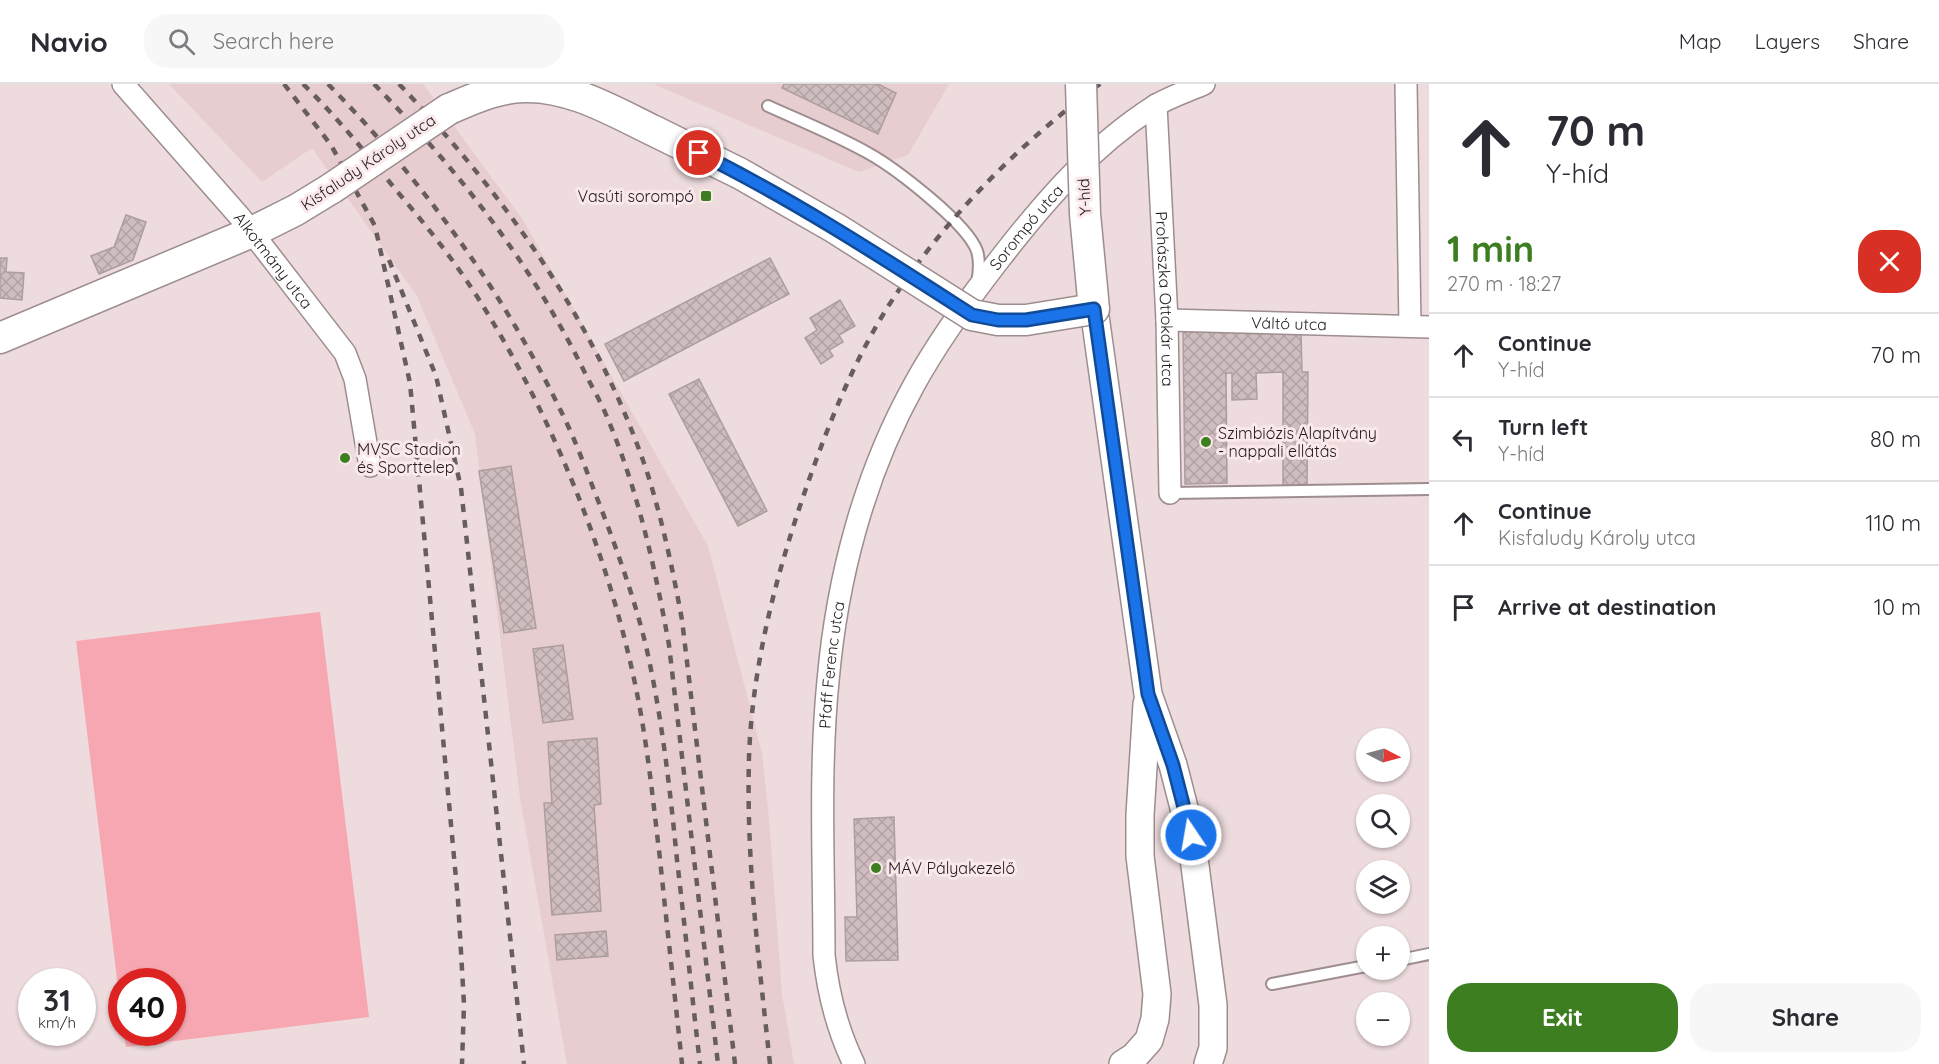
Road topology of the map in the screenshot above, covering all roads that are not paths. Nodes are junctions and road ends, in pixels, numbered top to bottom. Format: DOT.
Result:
graph roads {
  1 [pos="123,84"];
  2 [pos="1081,84"];
  3 [pos="1204,84"];
  4 [pos="1406,84"];
  5 [pos="1156,105"];
  6 [pos="768,106"];
  7 [pos="252,232"];
  8 [pos="972,294"];
  9 [pos="1094,309"];
  10 [pos="1167,320"];
  11 [pos="1420,327"];
  12 [pos="0,339"];
  13 [pos="370,465"];
  14 [pos="1429,489"];
  15 [pos="1170,493"];
  16 [pos="1148,694"];
  17 [pos="1429,954"];
  18 [pos="1410,958"];
  19 [pos="1356,968"];
  20 [pos="1272,984"];
  21 [pos="854,1064"];
  22 [pos="1123,1064"];
  23 [pos="1208,1064"];
  1 -- 7 [label="street, Alkotmány utca"];
  2 -- 9 [label="main road, Y-híd, bridge"];
  3 -- 5 [label="street, Sorompó utca"];
  4 -- 11 [label="street, Váltó utca"];
  5 -- 8 [label="street, Sorompó utca"];
  5 -- 10 [label="street, Prohászka Ottokár utca"];
  6 -- 8 [label="lane"];
  7 -- 9 [label="main road, Kisfaludy Károly utca, bridge"];
  7 -- 12 [label="main road, Kisfaludy Károly utca"];
  7 -- 13 [label="street, Alkotmány utca"];
  8 -- 21 [label="street, Pfaff Ferenc utca"];
  9 -- 16 [label="street, Y-híd"];
  10 -- 11 [label="street, Váltó utca"];
  10 -- 15 [label="street, Prohászka Ottokár utca"];
  14 -- 15 [label="lane"];
  16 -- 22 [label="street"];
  16 -- 23 [label="street"];
  17 -- 18 [label="lane"];
  19 -- 20 [label="lane"];
}
